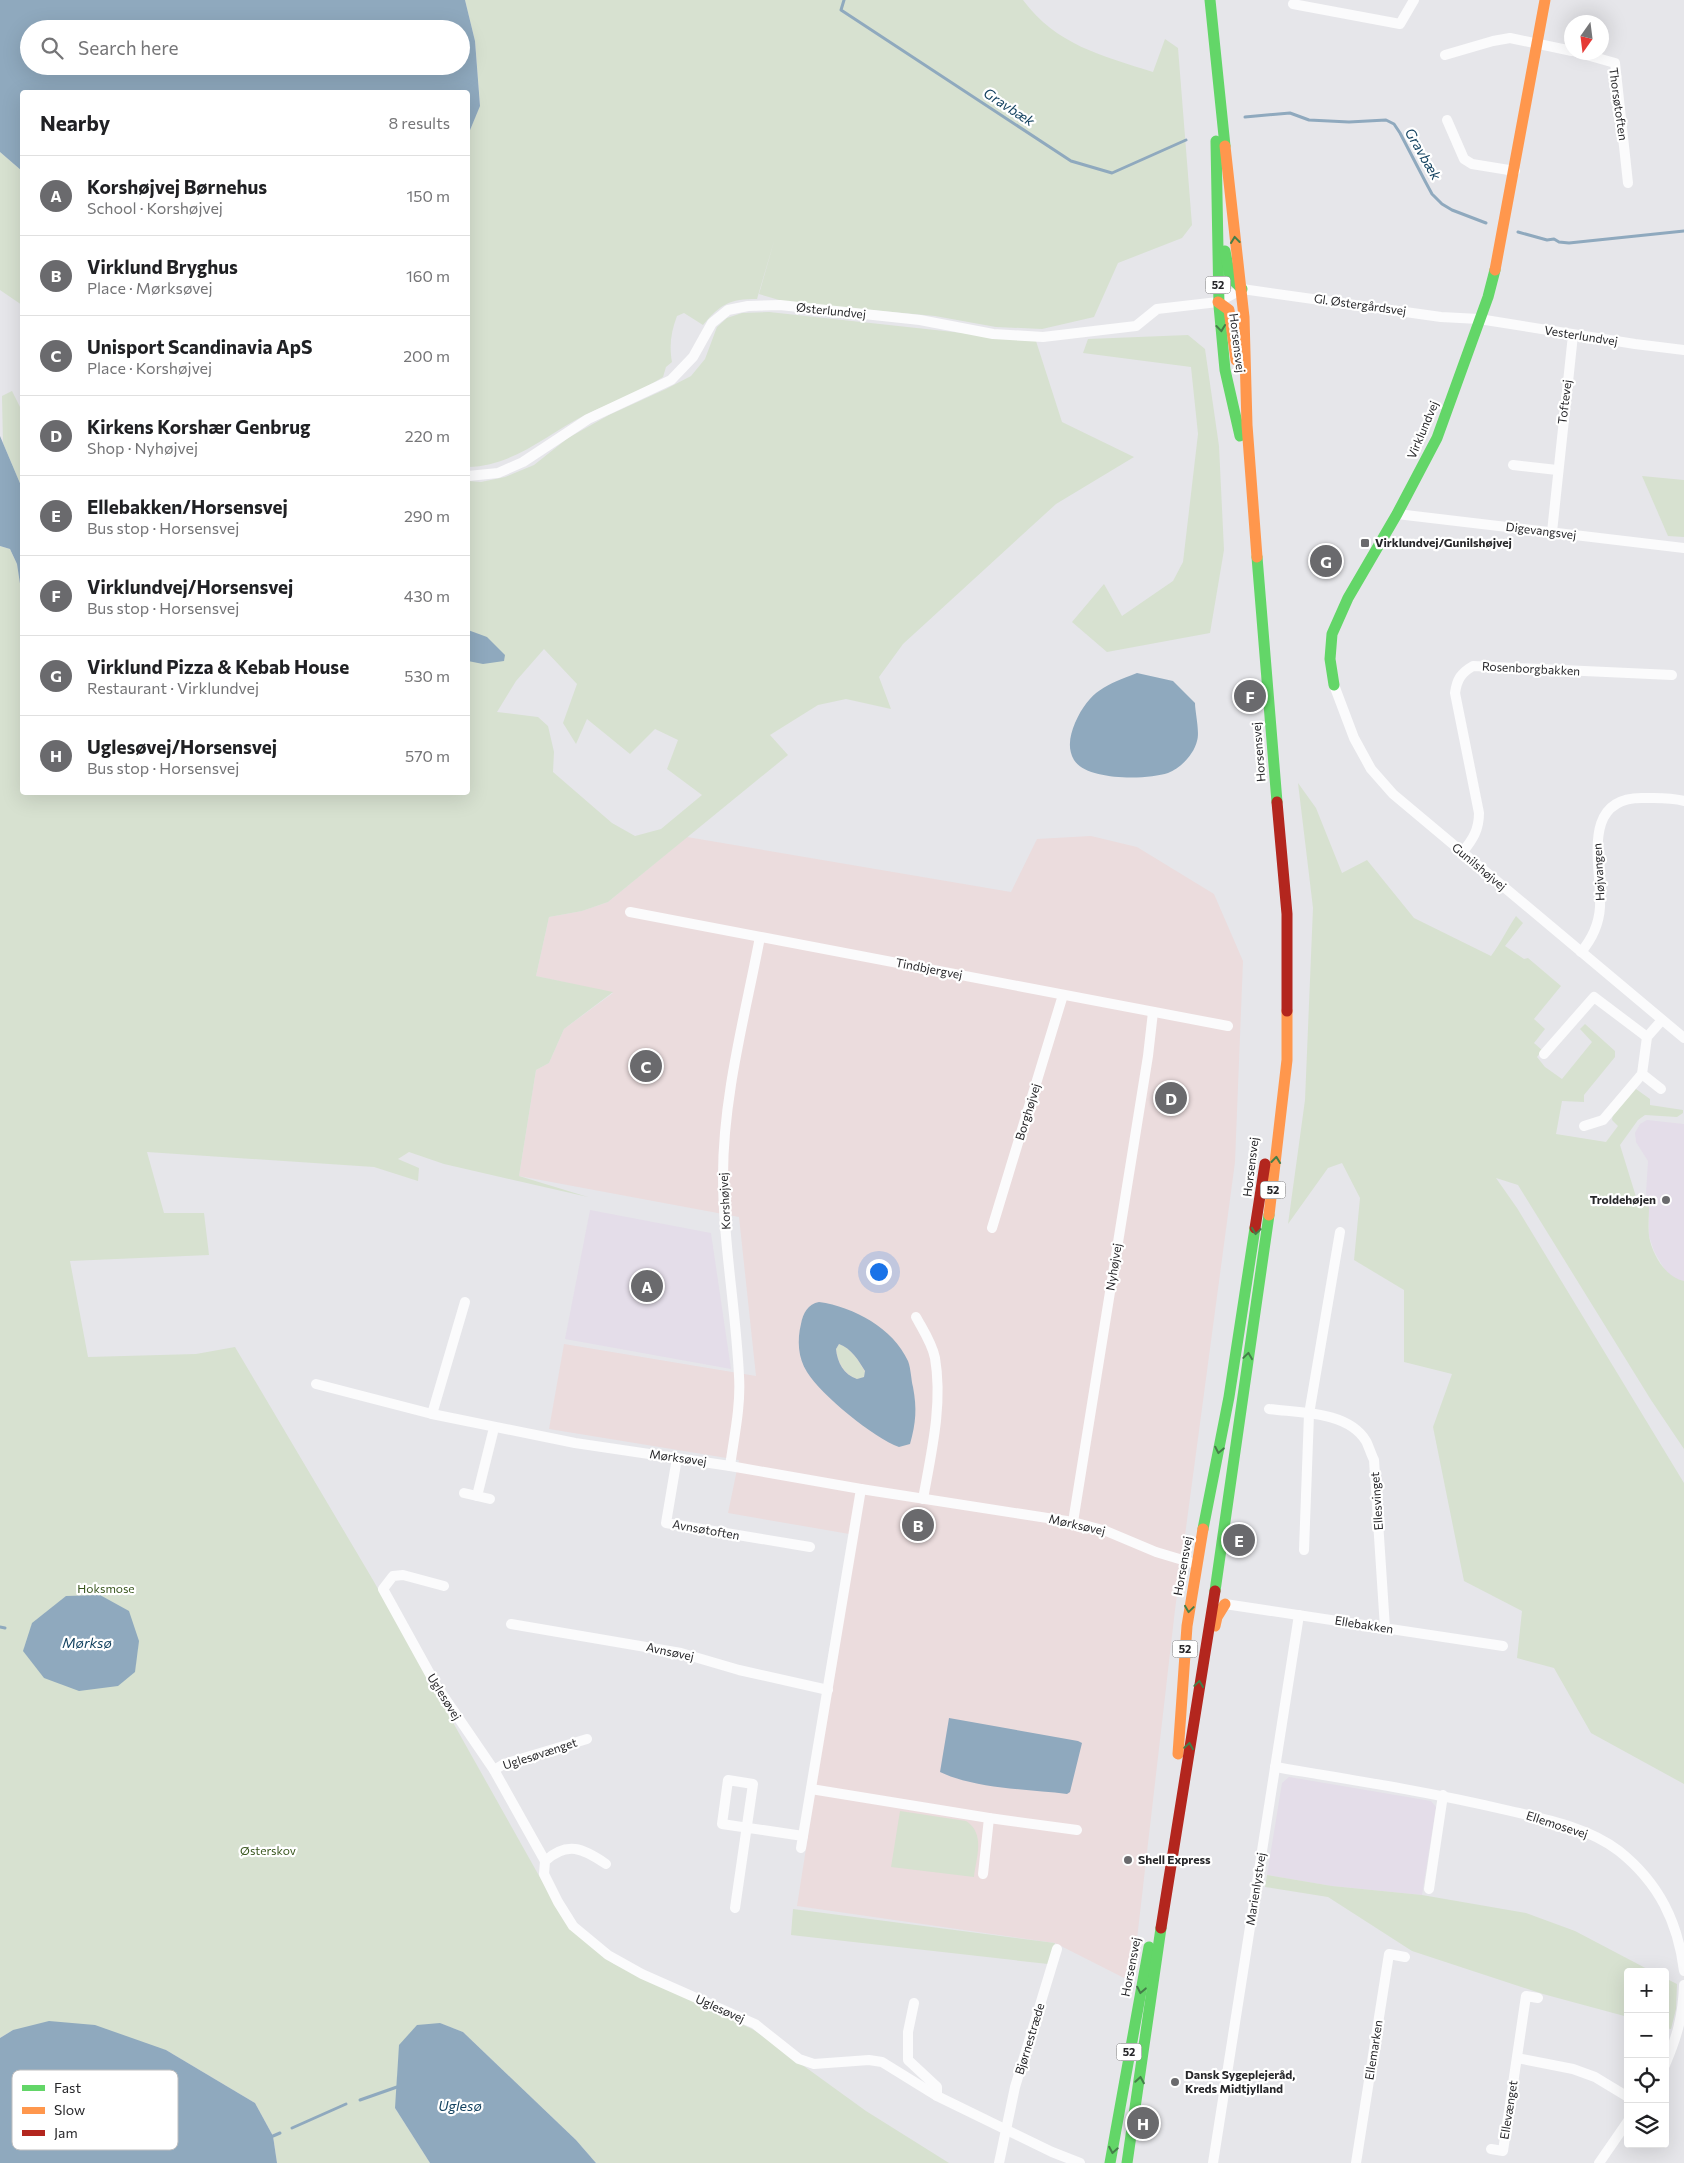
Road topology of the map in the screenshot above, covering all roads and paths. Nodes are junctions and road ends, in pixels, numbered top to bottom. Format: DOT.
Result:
graph roads {
  1 [pos="1210,0"];
  2 [pos="1414,0"];
  3 [pos="1545,0"];
  4 [pos="1293,4"];
  5 [pos="1538,43"];
  6 [pos="1564,50"];
  7 [pos="1445,54"];
  8 [pos="1604,60"];
  9 [pos="1216,69"];
  10 [pos="1447,120"];
  11 [pos="1514,171"];
  12 [pos="1215,172"];
  13 [pos="1628,182"];
  14 [pos="1242,289"];
  15 [pos="1218,302"];
  16 [pos="1479,320"];
  17 [pos="1573,335"];
  18 [pos="1684,350"];
  19 [pos="1246,408"];
  20 [pos="1513,466"];
  21 [pos="1557,470"];
  22 [pos="470,476"];
  23 [pos="1253,498"];
  24 [pos="1397,514"];
  25 [pos="1552,532"];
  26 [pos="1684,548"];
  27 [pos="1672,675"];
  28 [pos="1334,685"];
  29 [pos="1684,801"];
  30 [pos="1462,853"];
  31 [pos="630,912"];
  32 [pos="760,937"];
  33 [pos="1582,952"];
  34 [pos="1286,974"];
  35 [pos="1063,995"];
  36 [pos="1153,1012"];
  37 [pos="1662,1020"];
  38 [pos="1228,1026"];
  39 [pos="1647,1037"];
  40 [pos="1684,1038"];
  41 [pos="1544,1054"];
  42 [pos="1642,1074"];
  43 [pos="1662,1089"];
  44 [pos="1584,1126"];
  45 [pos="992,1228"];
  46 [pos="1340,1232"];
  47 [pos="465,1302"];
  48 [pos="916,1317"];
  49 [pos="316,1384"];
  50 [pos="1269,1409"];
  51 [pos="432,1414"];
  52 [pos="1309,1414"];
  53 [pos="494,1428"];
  54 [pos="677,1458"];
  55 [pos="730,1466"];
  56 [pos="1229,1486"];
  57 [pos="861,1489"];
  58 [pos="464,1493"];
  59 [pos="477,1496"];
  60 [pos="490,1499"];
  61 [pos="923,1499"];
  62 [pos="1073,1522"];
  63 [pos="810,1547"];
  64 [pos="1304,1550"];
  65 [pos="1196,1564"];
  66 [pos="444,1586"];
  67 [pos="1225,1604"];
  68 [pos="1299,1615"];
  69 [pos="511,1624"];
  70 [pos="1385,1628"];
  71 [pos="1503,1646"];
  72 [pos="1202,1663"];
  73 [pos="828,1690"];
  74 [pos="587,1739"];
  75 [pos="1275,1767"];
  76 [pos="494,1770"];
  77 [pos="812,1790"];
  78 [pos="1443,1795"];
  79 [pos="988,1818"];
  80 [pos="746,1828"];
  81 [pos="1077,1830"];
  82 [pos="803,1836"];
  83 [pos="801,1848"];
  84 [pos="545,1861"];
  85 [pos="606,1864"];
  86 [pos="984,1874"];
  87 [pos="1429,1889"];
  88 [pos="735,1908"];
  89 [pos="1057,1949"];
  90 [pos="1406,1957"];
  91 [pos="1684,1971"];
  92 [pos="1684,1985"];
  93 [pos="1538,1998"];
  94 [pos="914,2003"];
  95 [pos="1517,2058"];
  96 [pos="1668,2058"];
  97 [pos="1624,2095"];
  98 [pos="937,2096"];
  99 [pos="1624,2127"];
  100 [pos="1006,2130"];
  101 [pos="1491,2149"];
  102 [pos="999,2163"];
  103 [pos="1080,2163"];
  104 [pos="1110,2163"];
  105 [pos="1127,2163"];
  106 [pos="1213,2163"];
  107 [pos="1356,2163"];
  108 [pos="1599,2163"];
  1 -- 9 [label="main road, Horsensvej / 52"];
  2 -- 4 [label="street"];
  3 -- 5 [label="main road, Virklundvej"];
  5 -- 6 [label="street"];
  5 -- 7 [label="street"];
  5 -- 11 [label="main road, Virklundvej"];
  8 -- 13 [label="street, Thorsøtoften"];
  9 -- 12 [label="main road, Horsensvej / 52"];
  14 -- 9 [label="main road, Horsensvej / 52, one-way"];
  10 -- 11 [label="street"];
  11 -- 16 [label="main road, Virklundvej"];
  12 -- 14 [label="main road"];
  12 -- 15 [label="main road, Horsensvej / 52"];
  14 -- 15 [label="street, Østerlundvej"];
  14 -- 16 [label="street, Gl. Østergårdsvej"];
  14 -- 19 [label="main road, Horsensvej / 52"];
  15 -- 19 [label="main road"];
  15 -- 22 [label="street, Østerlundvej"];
  15 -- 23 [label="main road, Horsensvej / 52, one-way"];
  16 -- 17 [label="street, Vesterlundvej"];
  16 -- 24 [label="main road, Virklundvej"];
  17 -- 18 [label="street, Vesterlundvej"];
  17 -- 21 [label="street, Toftevej"];
  19 -- 23 [label="main road, Horsensvej / 52"];
  20 -- 21 [label="street"];
  21 -- 25 [label="street, Toftevej"];
  23 -- 34 [label="main road, Horsensvej / 52"];
  24 -- 25 [label="street, Digevangsvej"];
  24 -- 28 [label="main road, Virklundvej"];
  25 -- 26 [label="street, Digevangsvej"];
  27 -- 30 [label="street, Rosenborgbakken"];
  28 -- 30 [label="street, Gunilshøjvej"];
  29 -- 33 [label="street, Højvangen"];
  30 -- 33 [label="street, Gunilshøjvej"];
  31 -- 32 [label="street, Tindbjergvej"];
  32 -- 35 [label="street, Tindbjergvej"];
  32 -- 55 [label="street, Korshøjvej"];
  33 -- 37 [label="street, Gunilshøjvej"];
  56 -- 34 [label="main road, Horsensvej / 52, one-way"];
  34 -- 65 [label="main road, Horsensvej / 52, one-way"];
  35 -- 36 [label="street, Tindbjergvej"];
  35 -- 45 [label="street, Borghøjvej"];
  36 -- 38 [label="street, Tindbjergvej"];
  36 -- 62 [label="street, Nyhøjvej"];
  37 -- 39 [label="street"];
  37 -- 40 [label="street, Gunilshøjvej"];
  39 -- 41 [label="street"];
  39 -- 42 [label="street"];
  42 -- 43 [label="street"];
  42 -- 44 [label="street"];
  46 -- 52 [label="street"];
  47 -- 51 [label="street"];
  48 -- 61 [label="street"];
  49 -- 51 [label="street, Mørksøvej"];
  50 -- 52 [label="street, Ellesvinget"];
  51 -- 53 [label="street, Mørksøvej"];
  52 -- 64 [label="street"];
  52 -- 70 [label="street, Ellesvinget"];
  53 -- 54 [label="street, Mørksøvej"];
  53 -- 59 [label="street"];
  54 -- 55 [label="street, Mørksøvej"];
  54 -- 63 [label="street, Avnsøtoften"];
  55 -- 57 [label="street, Mørksøvej"];
  56 -- 65 [label="main road, 52"];
  56 -- 72 [label="main road, Horsensvej / 52"];
  57 -- 61 [label="street, Mørksøvej"];
  57 -- 73 [label="street"];
  58 -- 59 [label="street"];
  59 -- 60 [label="street"];
  61 -- 62 [label="street, Mørksøvej"];
  62 -- 65 [label="street, Mørksøvej"];
  65 -- 72 [label="main road, 52"];
  65 -- 104 [label="main road, Horsensvej / 52, one-way"];
  66 -- 76 [label="street, Uglesøvej"];
  67 -- 68 [label="street, Ellebakken"];
  67 -- 72 [label="main road, 52"];
  68 -- 70 [label="street, Ellebakken"];
  68 -- 75 [label="street, Marienlystvej"];
  69 -- 73 [label="street, Avnsøvej"];
  70 -- 71 [label="street, Ellebakken"];
  105 -- 72 [label="main road, Horsensvej / 52, one-way"];
  73 -- 77 [label="street"];
  74 -- 76 [label="street, Uglesøvænget"];
  75 -- 78 [label="street, Ellemosevej"];
  75 -- 106 [label="street, Marienlystvej"];
  76 -- 84 [label="street, Uglesøvej"];
  77 -- 79 [label="street"];
  77 -- 82 [label="street"];
  78 -- 87 [label="street"];
  78 -- 91 [label="street, Ellemosevej"];
  79 -- 81 [label="street"];
  79 -- 86 [label="street"];
  80 -- 80 [label="street"];
  80 -- 82 [label="street"];
  80 -- 88 [label="street"];
  82 -- 83 [label="street"];
  84 -- 85 [label="street"];
  84 -- 98 [label="street, Uglesøvej"];
  89 -- 100 [label="street, Bjørnestræde"];
  90 -- 107 [label="street, Ellemarken"];
  92 -- 96 [label="street"];
  93 -- 95 [label="street, Ellevænget"];
  94 -- 98 [label="street"];
  95 -- 97 [label="street"];
  95 -- 101 [label="street, Ellevænget"];
  98 -- 100 [label="street, Uglesøvej"];
  99 -- 108 [label="street"];
  100 -- 102 [label="street"];
  100 -- 103 [label="street, Uglesøvej"];
}
